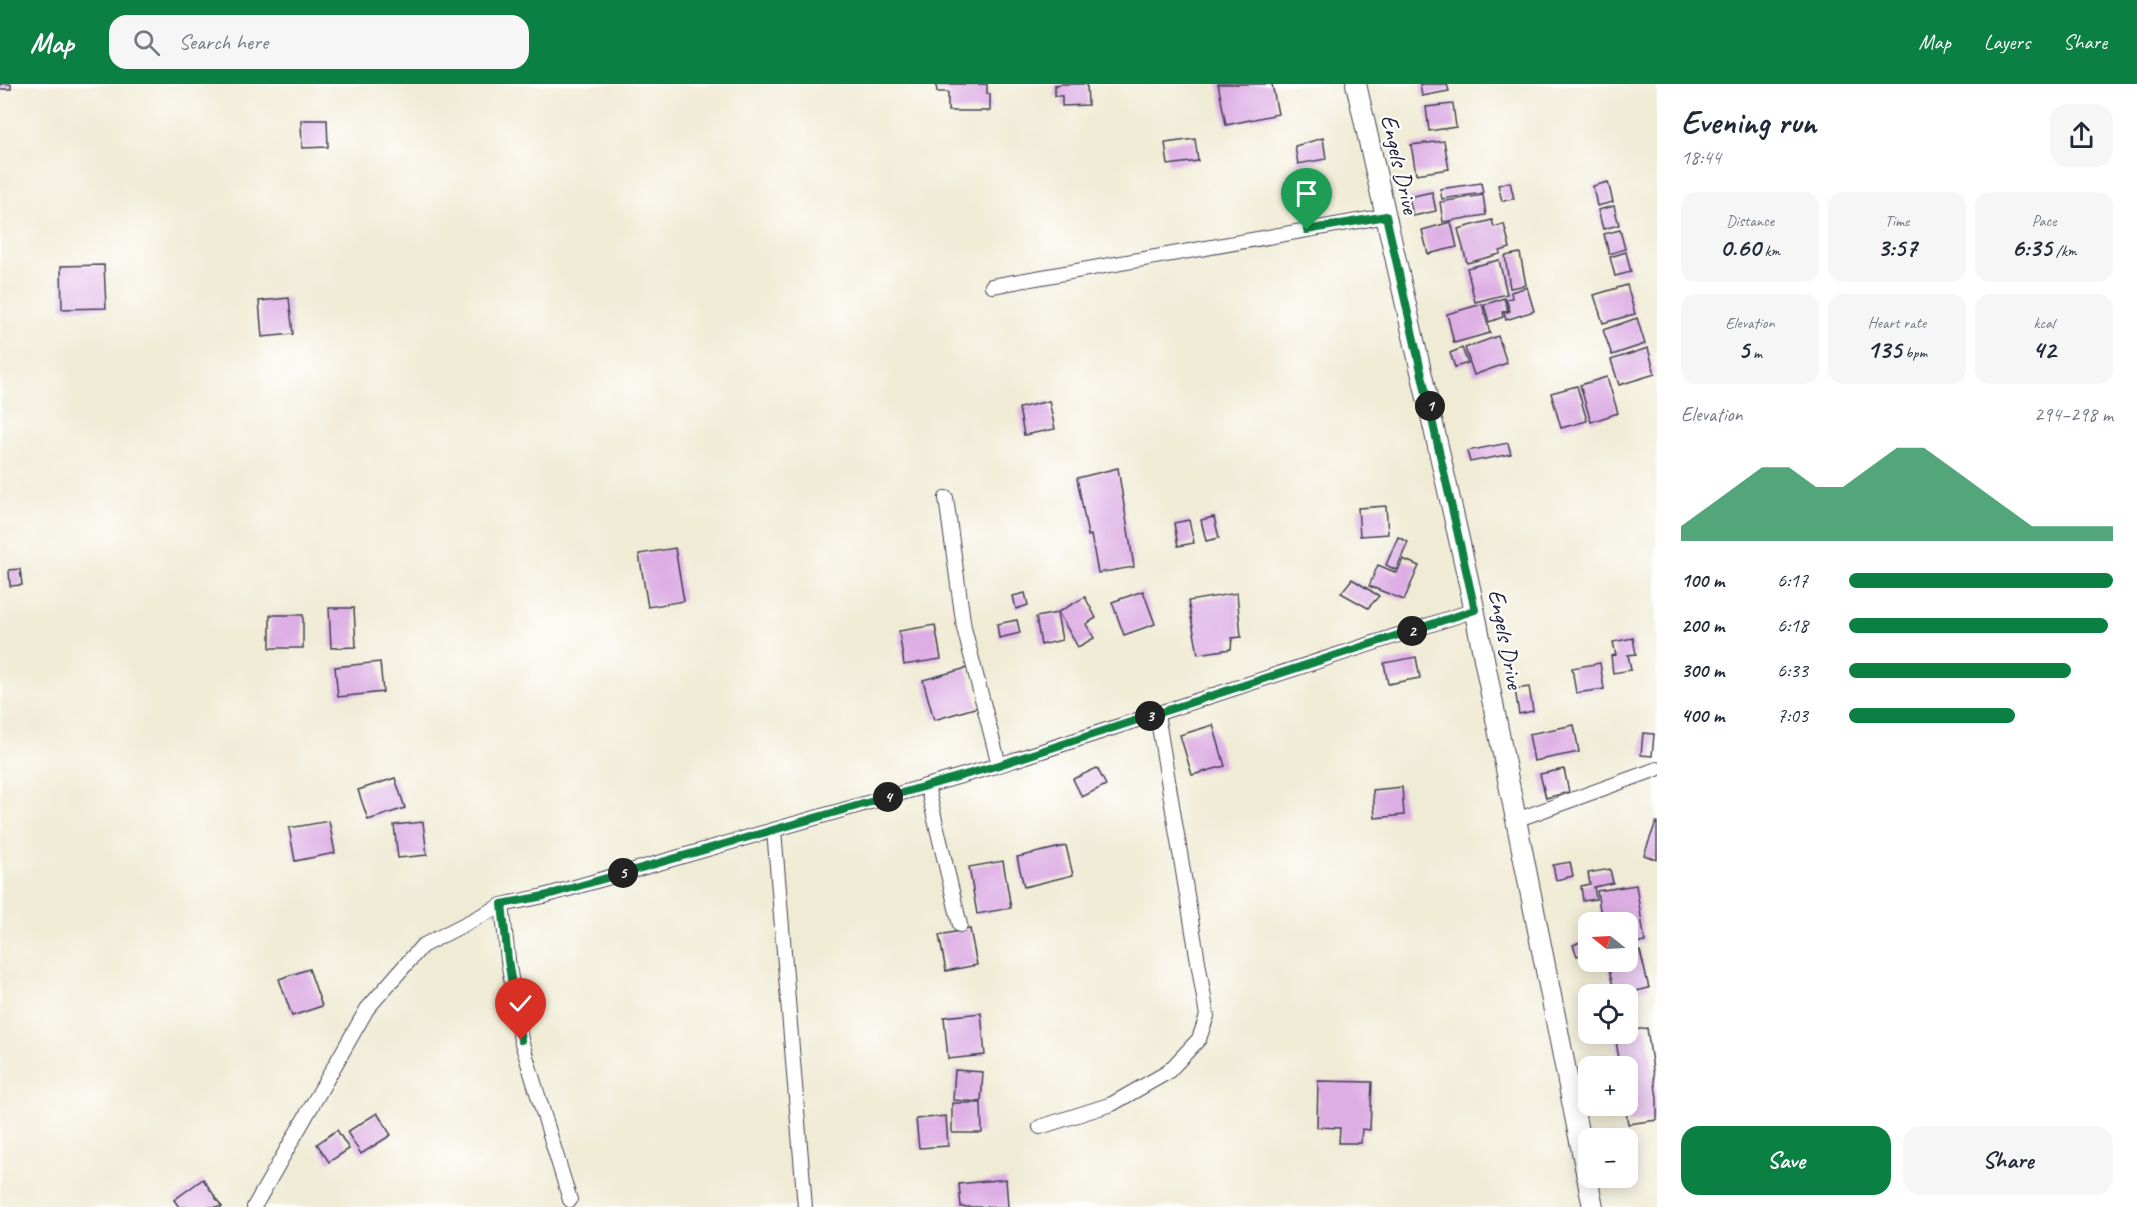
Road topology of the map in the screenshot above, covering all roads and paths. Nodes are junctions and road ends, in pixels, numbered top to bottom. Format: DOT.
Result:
graph roads {
  1 [pos="1356,84"];
  2 [pos="1386,216"];
  3 [pos="992,286"];
  4 [pos="946,498"];
  5 [pos="1475,610"];
  6 [pos="1157,714"];
  7 [pos="999,765"];
  8 [pos="1657,769"];
  9 [pos="927,786"];
  10 [pos="1516,820"];
  11 [pos="774,830"];
  12 [pos="502,904"];
  13 [pos="960,925"];
  14 [pos="1040,1127"];
  15 [pos="570,1200"];
  16 [pos="254,1207"];
  17 [pos="805,1207"];
  18 [pos="1593,1207"];
  1 -- 2 [label="street, Engels Drive"];
  2 -- 3 [label="street"];
  2 -- 5 [label="street, Engels Drive"];
  4 -- 7 [label="street"];
  5 -- 6 [label="street"];
  5 -- 10 [label="street, Engels Drive"];
  6 -- 7 [label="street"];
  6 -- 14 [label="street"];
  7 -- 9 [label="street"];
  8 -- 10 [label="street"];
  9 -- 11 [label="street"];
  9 -- 13 [label="street"];
  10 -- 18 [label="street, Engels Drive"];
  11 -- 12 [label="street"];
  11 -- 17 [label="street"];
  12 -- 15 [label="street"];
  12 -- 16 [label="street"];
}
